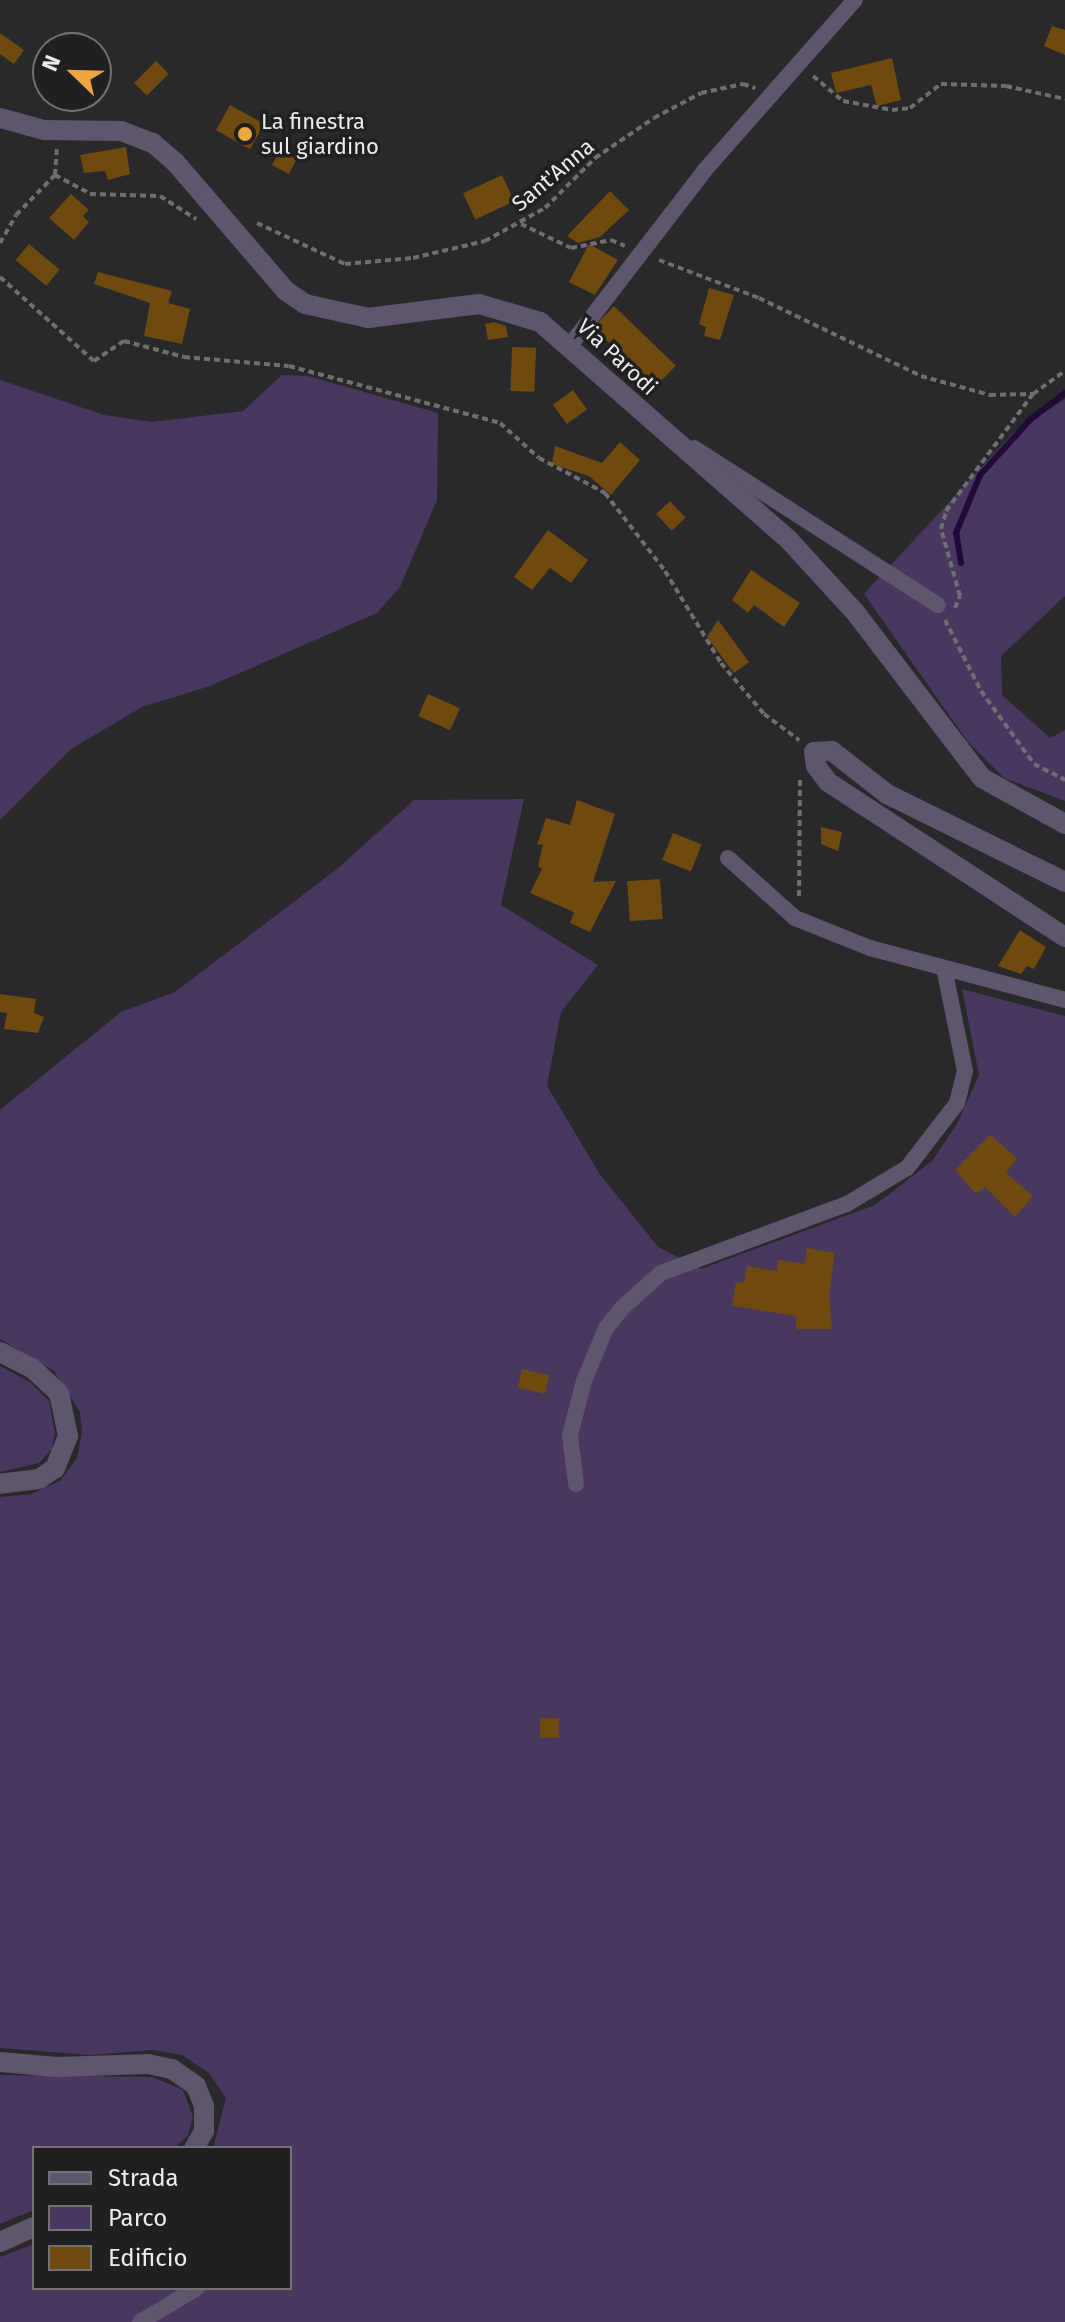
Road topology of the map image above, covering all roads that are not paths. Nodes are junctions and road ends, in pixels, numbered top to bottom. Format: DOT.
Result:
graph roads {
  1 [pos="855,0"];
  2 [pos="0,118"];
  3 [pos="571,344"];
  4 [pos="680,440"];
  5 [pos="938,605"];
  6 [pos="1065,824"];
  7 [pos="728,858"];
  8 [pos="1065,882"];
  9 [pos="1065,937"];
  10 [pos="944,968"];
  11 [pos="1065,1000"];
  12 [pos="0,1352"];
  13 [pos="0,1484"];
  14 [pos="576,1484"];
  15 [pos="0,2062"];
  16 [pos="195,2146"];
  17 [pos="32,2228"];
  18 [pos="0,2242"];
  19 [pos="194,2290"];
  20 [pos="140,2322"];
  1 -- 3 [label="street"];
  2 -- 3 [label="street, Via Parodi"];
  3 -- 4 [label="street, Via Parodi"];
  4 -- 5 [label="street"];
  4 -- 6 [label="street, Via Parodi"];
  7 -- 10 [label="street"];
  8 -- 9 [label="street"];
  10 -- 11 [label="street"];
  10 -- 14 [label="street"];
  12 -- 13 [label="street"];
  15 -- 16 [label="street"];
  17 -- 18 [label="street"];
  19 -- 20 [label="street"];
}
